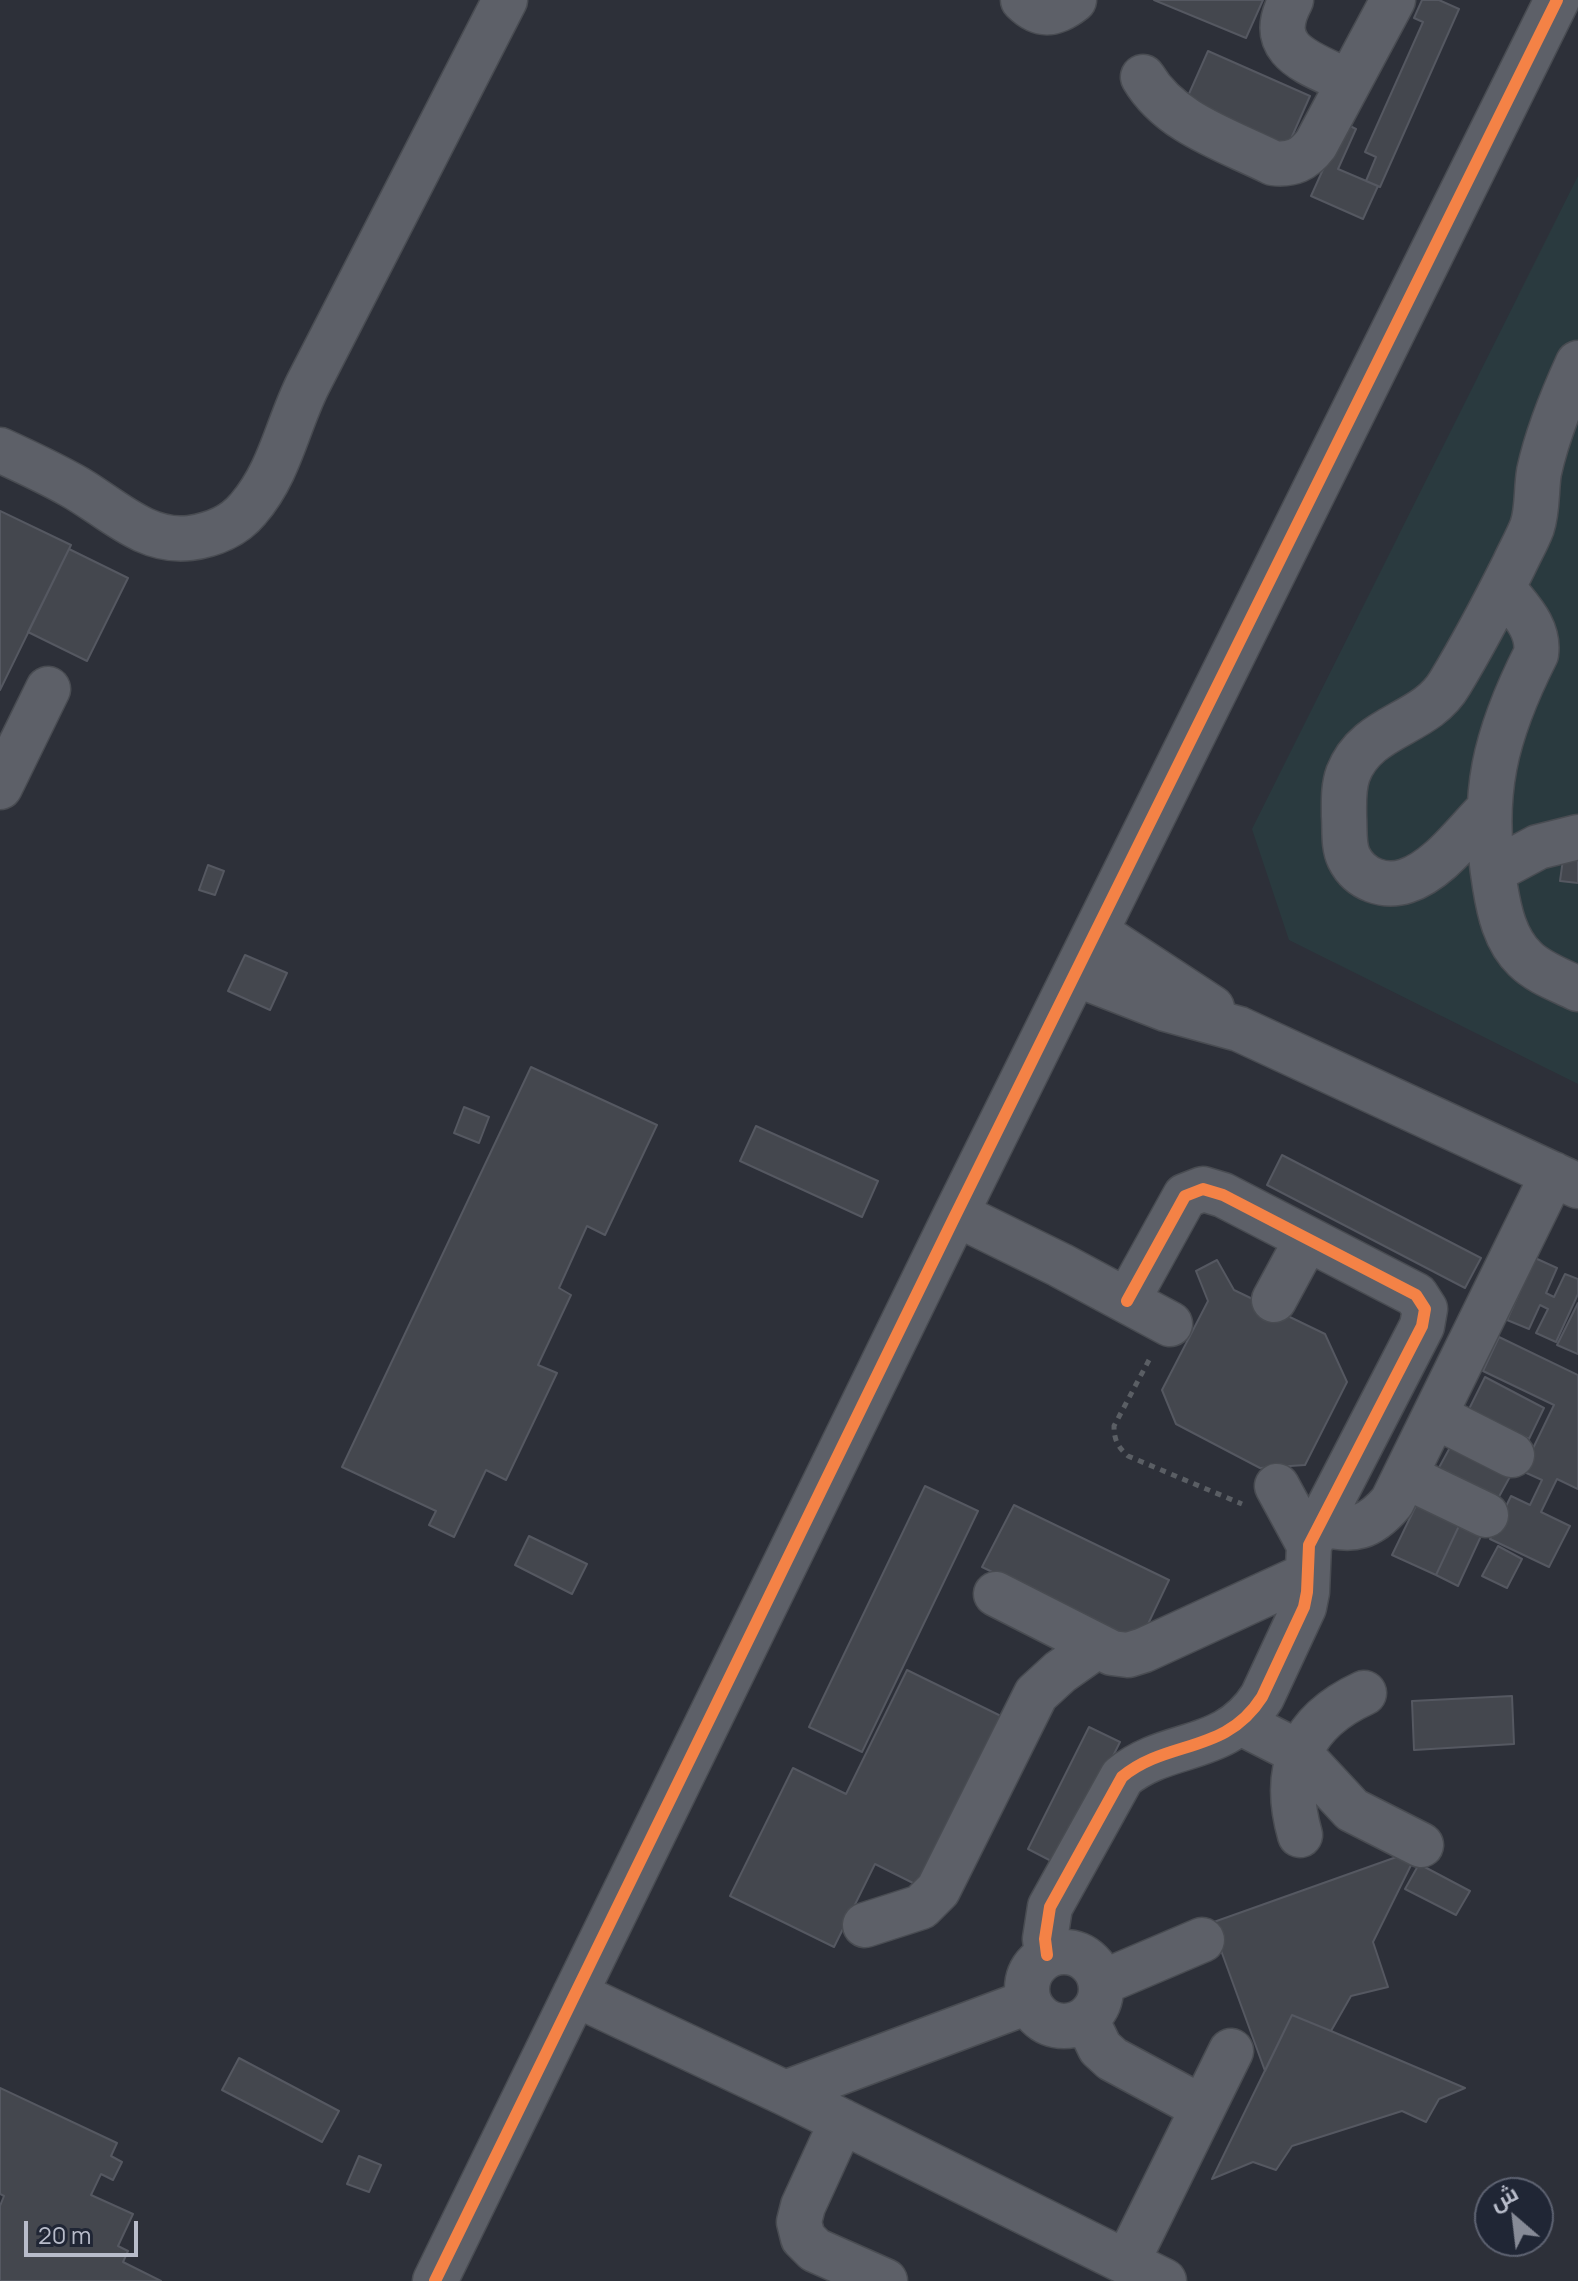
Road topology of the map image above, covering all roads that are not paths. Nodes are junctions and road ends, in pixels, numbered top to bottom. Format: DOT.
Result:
graph roads {
  1 [pos="505,0"];
  2 [pos="1023,0"];
  3 [pos="1074,0"];
  4 [pos="1291,0"];
  5 [pos="1393,0"];
  6 [pos="1547,3"];
  7 [pos="1143,77"];
  8 [pos="1349,82"];
  9 [pos="1578,363"];
  10 [pos="0,450"];
  11 [pos="1503,588"];
  12 [pos="48,689"];
  13 [pos="0,787"];
  14 [pos="1488,810"];
  15 [pos="1578,837"];
  16 [pos="1493,871"];
  17 [pos="1096,932"];
  18 [pos="1076,974"];
  19 [pos="1578,989"];
  20 [pos="1239,1029"];
  21 [pos="1566,1180"];
  22 [pos="956,1214"];
  23 [pos="1307,1239"];
  24 [pos="1274,1300"];
  25 [pos="1127,1301"];
  26 [pos="1170,1324"];
  27 [pos="1435,1416"];
  28 [pos="1512,1455"];
  29 [pos="1405,1476"];
  30 [pos="1486,1515"];
  31 [pos="1300,1526"];
  32 [pos="996,1594"];
  33 [pos="1097,1646"];
  34 [pos="1364,1693"];
  35 [pos="1241,1723"];
  36 [pos="1298,1752"];
  37 [pos="1300,1835"];
  38 [pos="1421,1845"];
  39 [pos="865,1925"];
  40 [pos="1202,1940"];
  41 [pos="1047,1955"];
  42 [pos="575,1994"];
  43 [pos="1093,2001"];
  44 [pos="1028,2002"];
  45 [pos="1231,2051"];
  46 [pos="785,2093"];
  47 [pos="1203,2108"];
  48 [pos="842,2121"];
  49 [pos="1145,2272"];
  50 [pos="435,2281"];
  51 [pos="885,2281"];
  1 -- 10 [label="street"];
  2 -- 3 [label="street"];
  4 -- 8 [label="street"];
  5 -- 8 [label="street"];
  6 -- 17 [label="street"];
  7 -- 8 [label="street"];
  9 -- 11 [label="street"];
  11 -- 14 [label="street"];
  11 -- 14 [label="street"];
  12 -- 13 [label="street"];
  14 -- 16 [label="street"];
  15 -- 16 [label="street"];
  16 -- 19 [label="street"];
  17 -- 18 [label="street"];
  17 -- 20 [label="street"];
  18 -- 20 [label="street"];
  18 -- 22 [label="street"];
  20 -- 21 [label="street"];
  21 -- 27 [label="street"];
  22 -- 25 [label="street"];
  22 -- 42 [label="street"];
  23 -- 24 [label="street"];
  23 -- 25 [label="street"];
  23 -- 31 [label="street"];
  25 -- 26 [label="street"];
  27 -- 28 [label="street"];
  27 -- 29 [label="street"];
  29 -- 30 [label="street"];
  29 -- 31 [label="street"];
  31 -- 33 [label="street"];
  31 -- 35 [label="street"];
  32 -- 33 [label="street"];
  33 -- 39 [label="street"];
  34 -- 36 [label="street"];
  35 -- 36 [label="street"];
  35 -- 41 [label="street"];
  36 -- 37 [label="street"];
  36 -- 38 [label="street"];
  40 -- 43 [label="street"];
  41 -- 43 [label="street"];
  41 -- 44 [label="street"];
  42 -- 46 [label="street"];
  42 -- 50 [label="street"];
  43 -- 44 [label="street"];
  43 -- 47 [label="street"];
  44 -- 46 [label="street"];
  45 -- 47 [label="street"];
  46 -- 48 [label="street"];
  47 -- 49 [label="street"];
  48 -- 49 [label="street"];
  48 -- 51 [label="street"];
}
